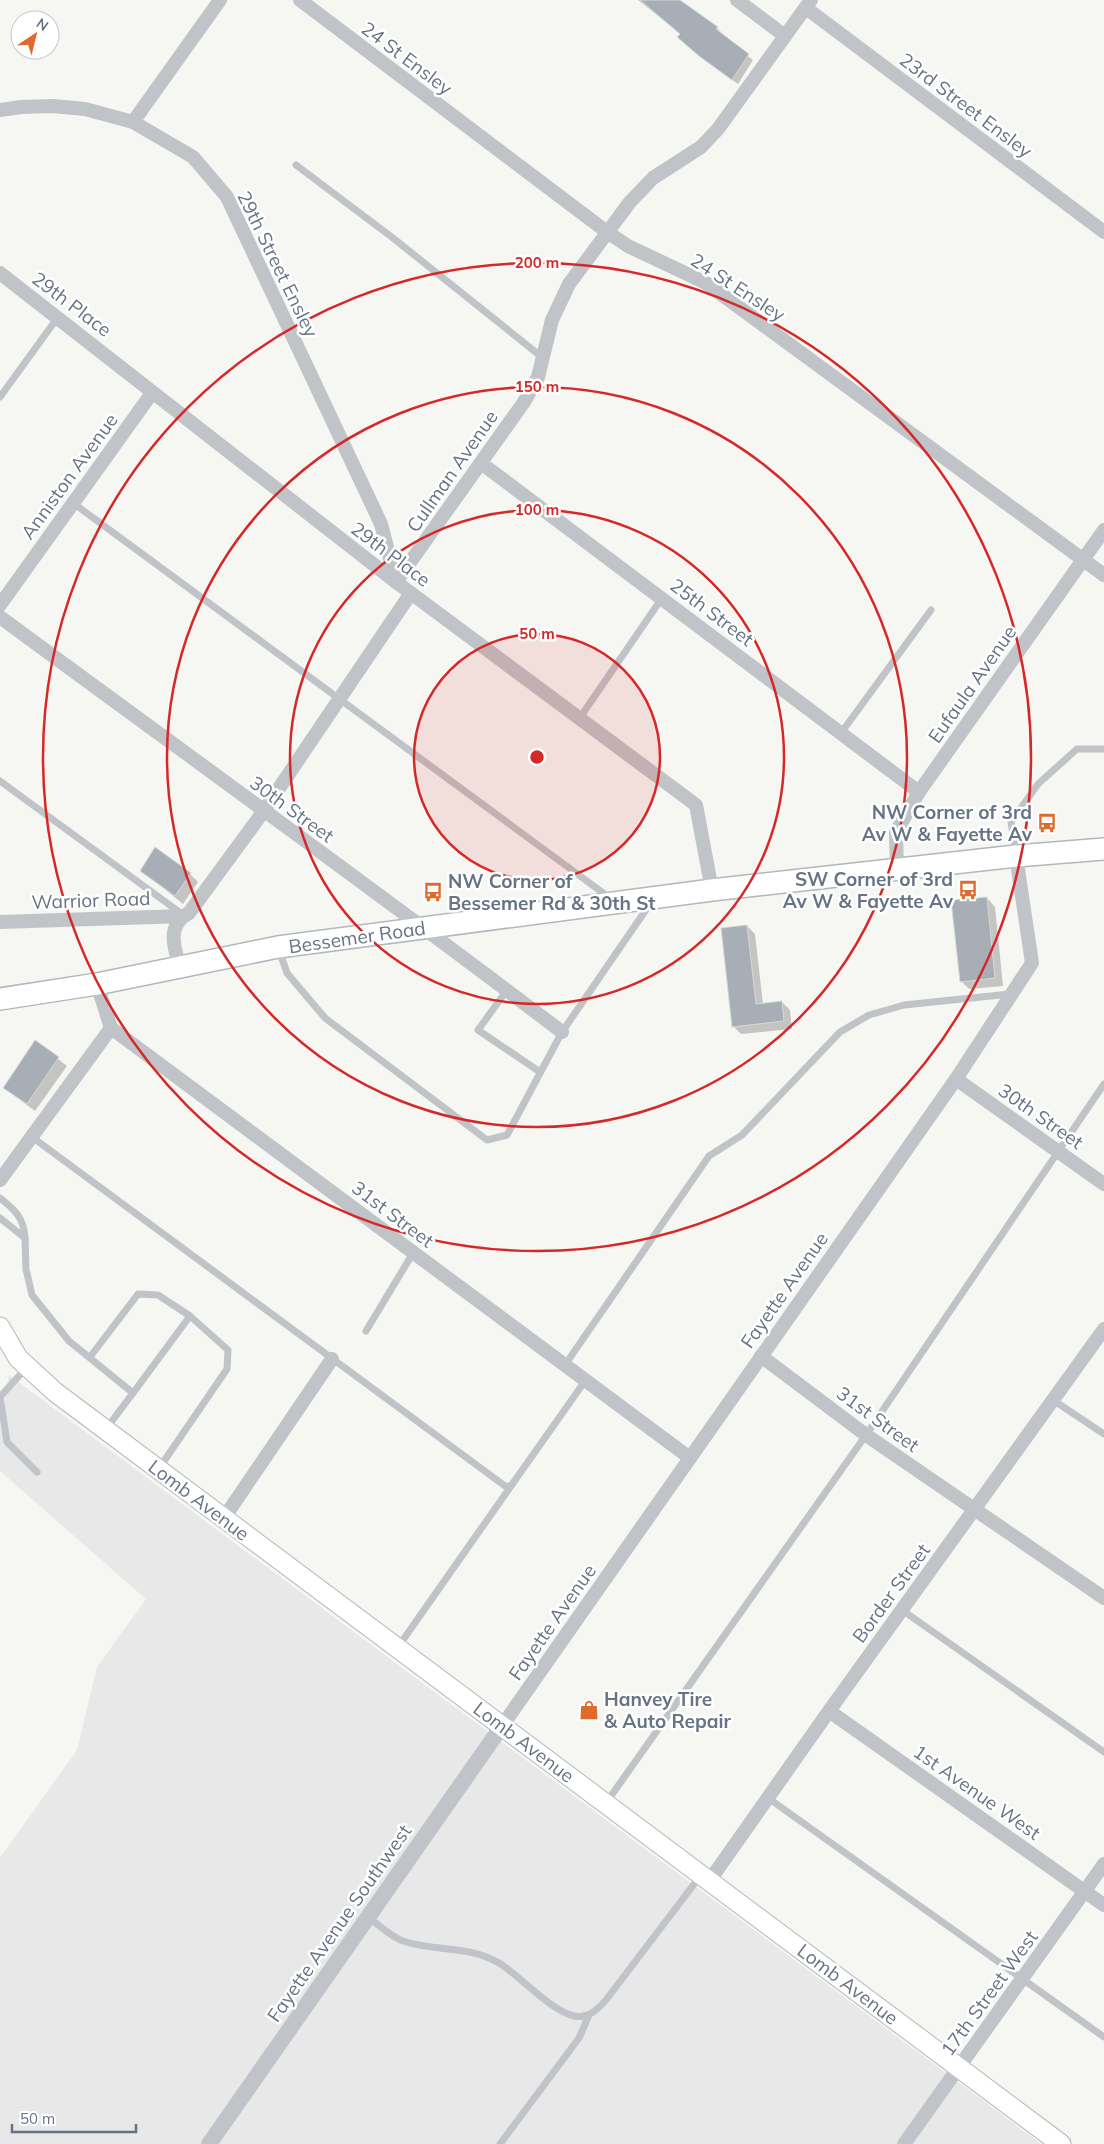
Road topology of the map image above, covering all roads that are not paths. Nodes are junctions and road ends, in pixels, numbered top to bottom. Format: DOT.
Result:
graph roads {
  1 [pos="220,0"];
  2 [pos="300,0"];
  3 [pos="737,0"];
  4 [pos="808,4"];
  5 [pos="784,36"];
  6 [pos="0,110"];
  7 [pos="133,122"];
  8 [pos="296,165"];
  9 [pos="607,232"];
  10 [pos="1104,232"];
  11 [pos="0,273"];
  12 [pos="58,317"];
  13 [pos="543,358"];
  14 [pos="152,393"];
  15 [pos="0,397"];
  16 [pos="481,463"];
  17 [pos="73,503"];
  18 [pos="1104,530"];
  19 [pos="1082,560"];
  20 [pos="1104,575"];
  21 [pos="396,582"];
  22 [pos="411,592"];
  23 [pos="662,598"];
  24 [pos="0,605"];
  25 [pos="931,610"];
  26 [pos="0,617"];
  27 [pos="339,700"];
  28 [pos="579,719"];
  29 [pos="842,734"];
  30 [pos="1104,749"];
  31 [pos="0,781"];
  32 [pos="919,792"];
  33 [pos="263,812"];
  34 [pos="1104,848"];
  35 [pos="1016,856"];
  36 [pos="897,869"];
  37 [pos="712,890"];
  38 [pos="654,899"];
  39 [pos="619,904"];
  40 [pos="184,916"];
  41 [pos="0,922"];
  42 [pos="426,928"];
  43 [pos="278,948"];
  44 [pos="180,967"];
  45 [pos="97,984"];
  46 [pos="507,990"];
  47 [pos="1013,994"];
  48 [pos="0,999"];
  49 [pos="111,1028"];
  50 [pos="562,1032"];
  51 [pos="540,1072"];
  52 [pos="956,1078"];
  53 [pos="1104,1084"];
  54 [pos="32,1137"];
  55 [pos="1058,1151"];
  56 [pos="0,1180"];
  57 [pos="1104,1184"];
  58 [pos="0,1198"];
  59 [pos="0,1218"];
  60 [pos="25,1238"];
  61 [pos="413,1252"];
  62 [pos="190,1316"];
  63 [pos="0,1327"];
  64 [pos="1104,1329"];
  65 [pos="366,1331"];
  66 [pos="761,1356"];
  67 [pos="90,1357"];
  68 [pos="332,1358"];
  69 [pos="565,1365"];
  70 [pos="28,1366"];
  71 [pos="586,1381"];
  72 [pos="133,1393"];
  73 [pos="1053,1400"];
  74 [pos="106,1430"];
  75 [pos="1104,1434"];
  76 [pos="866,1435"];
  77 [pos="690,1458"];
  78 [pos="158,1469"];
  79 [pos="37,1472"];
  80 [pos="511,1486"];
  81 [pos="974,1511"];
  82 [pos="224,1518"];
  83 [pos="1104,1598"];
  84 [pos="902,1610"];
  85 [pos="398,1648"];
  86 [pos="829,1710"];
  87 [pos="502,1726"];
  88 [pos="1104,1752"];
  89 [pos="768,1798"];
  90 [pos="605,1804"];
  91 [pos="1104,1864"];
  92 [pos="706,1877"];
  93 [pos="1085,1892"];
  94 [pos="1104,1904"];
  95 [pos="368,1917"];
  96 [pos="1022,1979"];
  97 [pos="589,2015"];
  98 [pos="1104,2037"];
  99 [pos="959,2068"];
  100 [pos="208,2144"];
  101 [pos="500,2144"];
  102 [pos="904,2144"];
  103 [pos="1061,2144"];
  1 -- 7 [label="street"];
  2 -- 9 [label="street, 24 St Ensley"];
  3 -- 5 [label="street"];
  4 -- 5 [label="street, Cullman Avenue"];
  4 -- 10 [label="street, 23rd Street Ensley"];
  5 -- 9 [label="street, Cullman Avenue"];
  6 -- 7 [label="street, 29th Street Ensley"];
  7 -- 21 [label="street, 29th Street Ensley"];
  8 -- 13 [label="lane"];
  9 -- 13 [label="street, Cullman Avenue"];
  9 -- 19 [label="street, 24 St Ensley"];
  11 -- 12 [label="street, 29th Place"];
  12 -- 14 [label="street, 29th Place"];
  12 -- 15 [label="lane"];
  13 -- 16 [label="street, Cullman Avenue"];
  14 -- 17 [label="street, Anniston Avenue"];
  14 -- 21 [label="street, 29th Place"];
  16 -- 21 [label="street, Cullman Avenue"];
  16 -- 23 [label="street, 25th Street"];
  17 -- 24 [label="street, Anniston Avenue"];
  17 -- 27 [label="lane"];
  18 -- 19 [label="street, Eufaula Avenue"];
  19 -- 20 [label="street, 24 St Ensley"];
  19 -- 32 [label="street, Eufaula Avenue"];
  21 -- 22 [label="street, 29th Place"];
  22 -- 27 [label="street"];
  22 -- 28 [label="street, 29th Place"];
  23 -- 28 [label="lane"];
  23 -- 29 [label="street, 25th Street"];
  25 -- 29 [label="lane"];
  26 -- 33 [label="street, 30th Street"];
  27 -- 33 [label="street"];
  27 -- 39 [label="lane"];
  28 -- 37 [label="street, 29th Place"];
  29 -- 32 [label="street, 25th Street"];
  30 -- 35 [label="lane"];
  31 -- 40 [label="lane"];
  32 -- 36 [label="street, Eufaula Avenue"];
  33 -- 40 [label="street"];
  33 -- 42 [label="street, 30th Street"];
  34 -- 35 [label="main road, Bessemer Road"];
  35 -- 36 [label="main road, Bessemer Road"];
  35 -- 47 [label="street, Fayette Avenue"];
  36 -- 37 [label="main road, Bessemer Road"];
  37 -- 38 [label="main road, Bessemer Road"];
  38 -- 39 [label="main road, Bessemer Road"];
  38 -- 50 [label="lane"];
  39 -- 42 [label="main road, Bessemer Road"];
  40 -- 41 [label="street, Warrior Road"];
  40 -- 44 [label="street"];
  42 -- 43 [label="main road, Bessemer Road"];
  42 -- 46 [label="street, 30th Street"];
  43 -- 44 [label="main road, Bessemer Road"];
  43 -- 51 [label="lane"];
  44 -- 45 [label="main road, Bessemer Road"];
  45 -- 48 [label="main road, Bessemer Road"];
  45 -- 49 [label="street"];
  46 -- 50 [label="street, 30th Street"];
  46 -- 51 [label="lane"];
  47 -- 52 [label="street, Fayette Avenue"];
  47 -- 69 [label="lane"];
  49 -- 54 [label="street"];
  49 -- 61 [label="street, 31st Street"];
  50 -- 51 [label="lane"];
  52 -- 55 [label="street, 30th Street"];
  52 -- 66 [label="street, Fayette Avenue"];
  53 -- 55 [label="lane"];
  54 -- 56 [label="street"];
  54 -- 68 [label="lane"];
  55 -- 57 [label="street, 30th Street"];
  55 -- 76 [label="lane"];
  58 -- 60 [label="lane"];
  59 -- 60 [label="lane"];
  60 -- 67 [label="lane"];
  61 -- 65 [label="lane"];
  61 -- 69 [label="street, 31st Street"];
  62 -- 67 [label="lane"];
  62 -- 72 [label="lane"];
  62 -- 78 [label="lane"];
  63 -- 70 [label="main road, Lomb Avenue"];
  64 -- 73 [label="street, Border Street"];
  66 -- 76 [label="street, 31st Street"];
  66 -- 77 [label="street, Fayette Avenue"];
  67 -- 72 [label="lane"];
  68 -- 80 [label="lane"];
  68 -- 82 [label="street"];
  69 -- 71 [label="street, 31st Street"];
  70 -- 74 [label="main road, Lomb Avenue"];
  70 -- 79 [label="lane"];
  71 -- 77 [label="street, 31st Street"];
  71 -- 80 [label="lane"];
  72 -- 74 [label="lane"];
  73 -- 75 [label="lane"];
  73 -- 81 [label="street, Border Street"];
  74 -- 78 [label="main road, Lomb Avenue"];
  76 -- 81 [label="street, 31st Street"];
  76 -- 90 [label="lane"];
  77 -- 87 [label="street, Fayette Avenue"];
  78 -- 82 [label="main road, Lomb Avenue"];
  80 -- 85 [label="lane"];
  81 -- 83 [label="street, 31st Street"];
  81 -- 84 [label="street, Border Street"];
  82 -- 85 [label="main road, Lomb Avenue"];
  84 -- 86 [label="street, Border Street"];
  84 -- 88 [label="lane"];
  85 -- 87 [label="main road, Lomb Avenue"];
  86 -- 89 [label="street, Border Street"];
  86 -- 93 [label="street, 1st Avenue West"];
  87 -- 90 [label="main road, Lomb Avenue"];
  87 -- 95 [label="street, Fayette Avenue Southwest"];
  89 -- 92 [label="street, Border Street"];
  89 -- 96 [label="lane"];
  90 -- 92 [label="main road, Lomb Avenue"];
  91 -- 93 [label="street, 17th Street West"];
  92 -- 97 [label="lane"];
  92 -- 99 [label="main road, Lomb Avenue"];
  93 -- 94 [label="street, 1st Avenue West"];
  93 -- 96 [label="street, 17th Street West"];
  95 -- 97 [label="lane"];
  95 -- 100 [label="street, Fayette Avenue Southwest"];
  96 -- 98 [label="lane"];
  96 -- 99 [label="street, 17th Street West"];
  97 -- 101 [label="lane"];
  99 -- 102 [label="street, 17th Street West"];
  99 -- 103 [label="main road, Lomb Avenue"];
}
